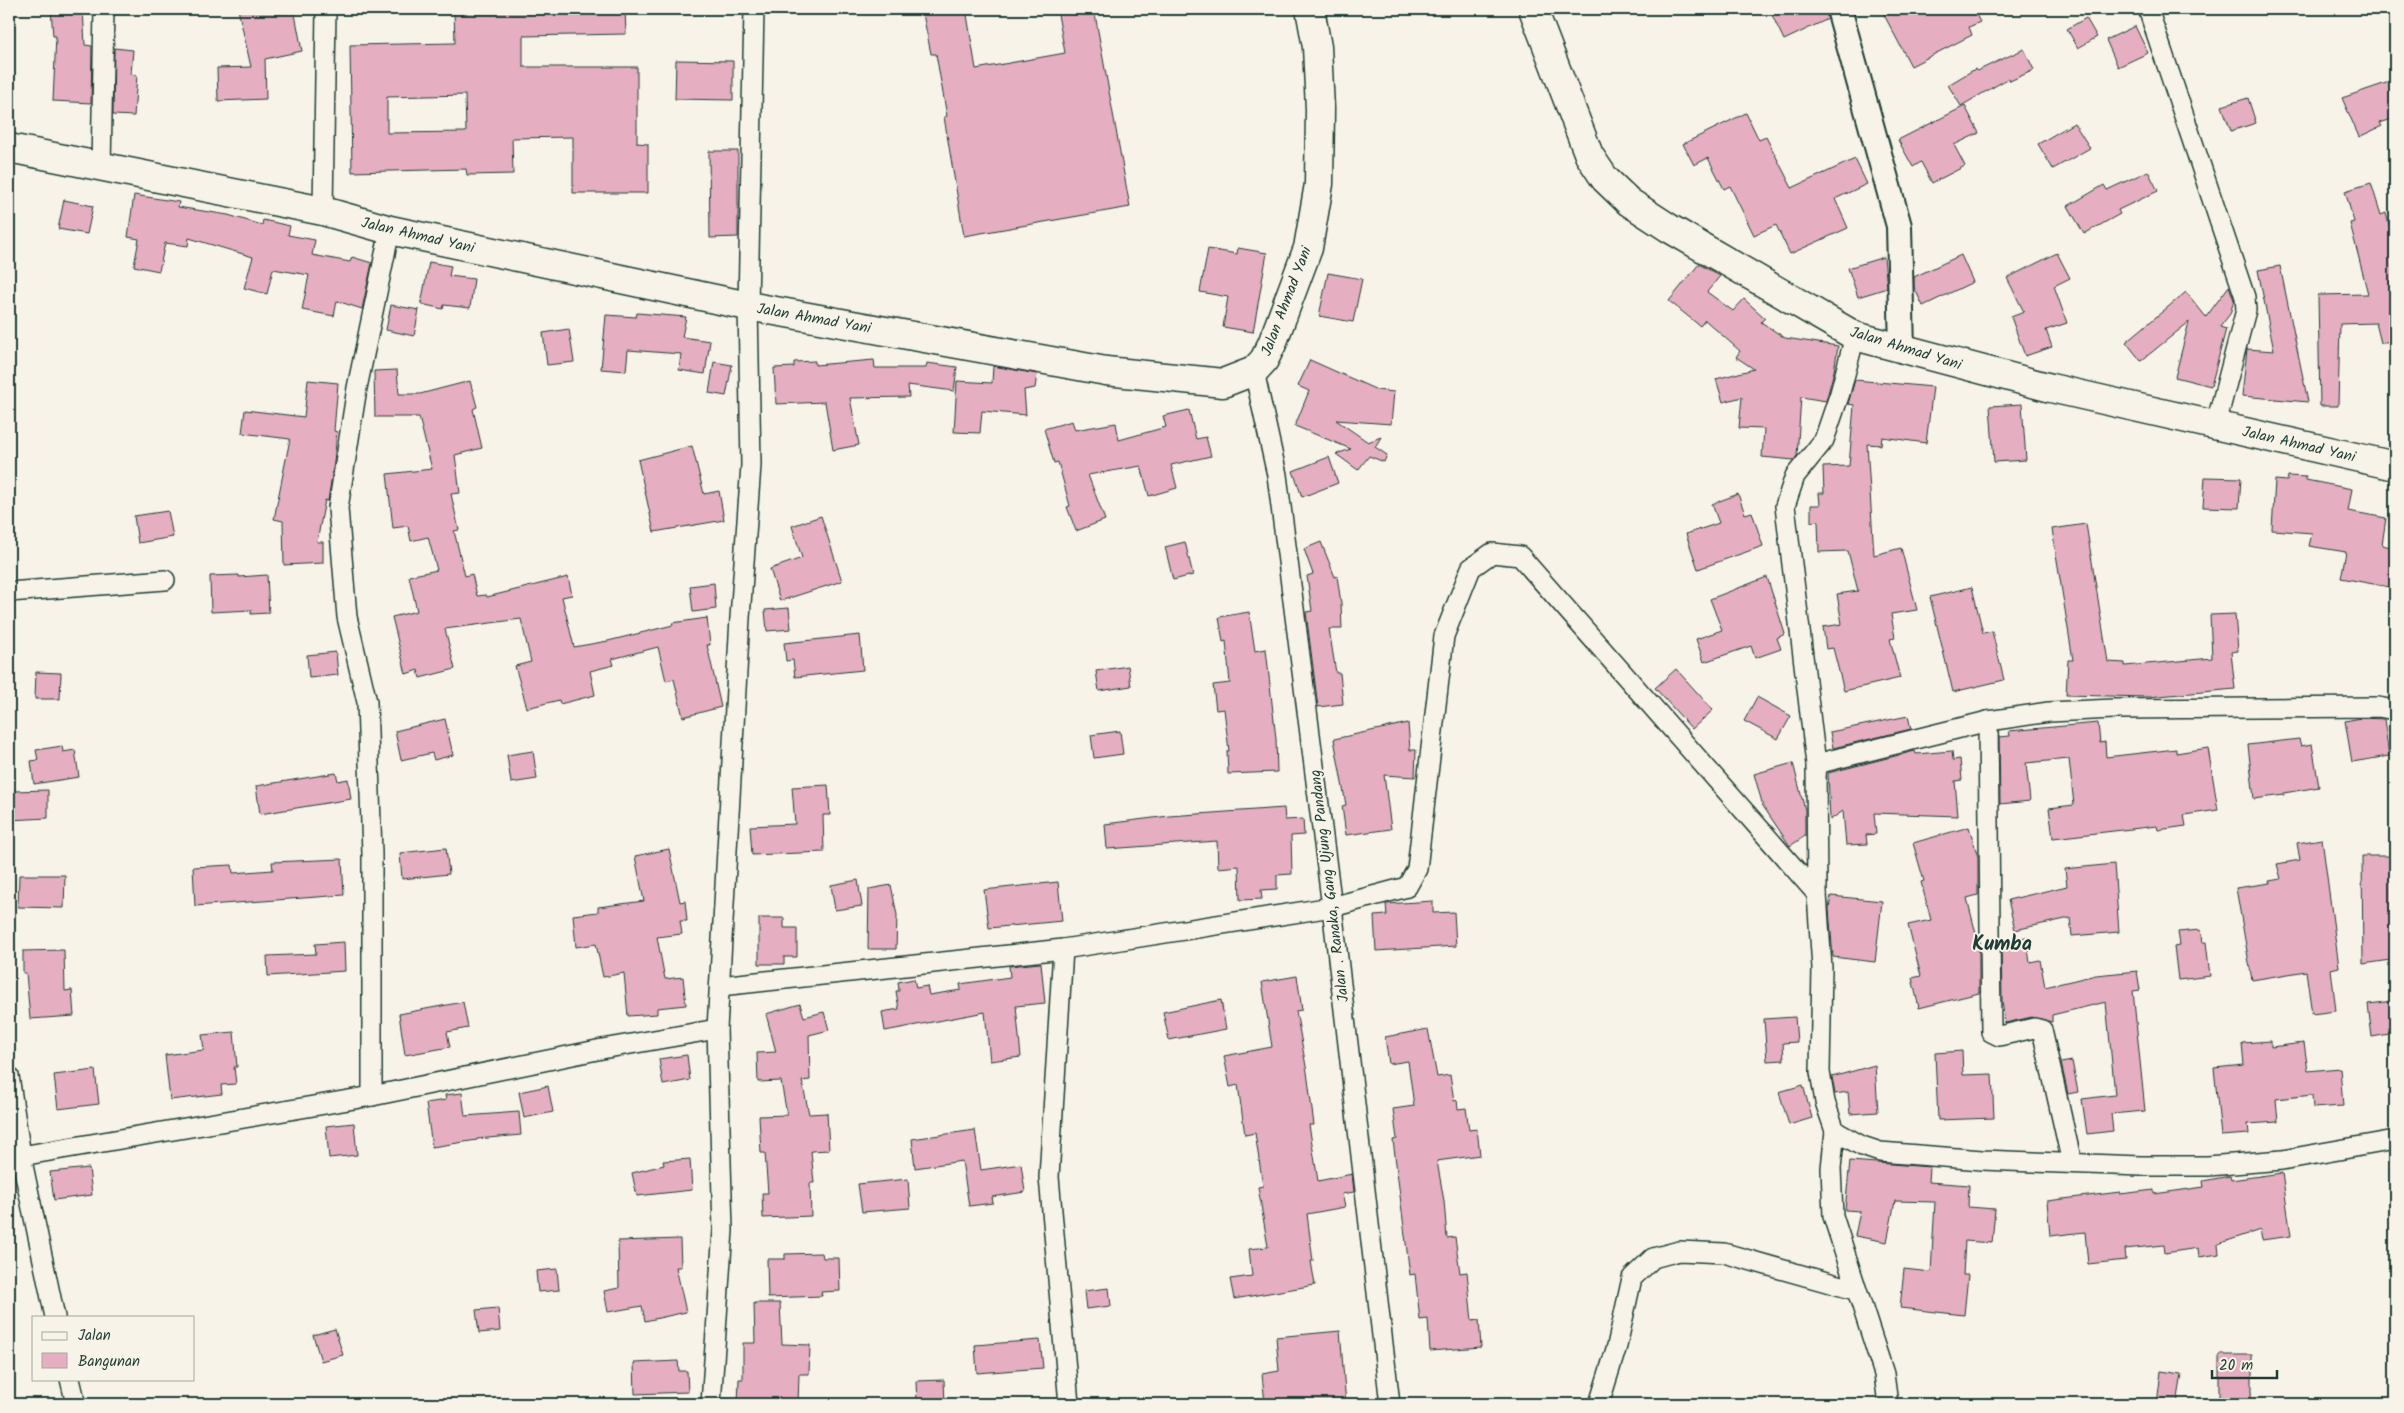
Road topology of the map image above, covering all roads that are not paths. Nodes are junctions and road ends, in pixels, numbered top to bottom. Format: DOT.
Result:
graph roads {
  1 [pos="104,9"];
  2 [pos="326,9"];
  3 [pos="754,9"];
  4 [pos="1310,9"];
  5 [pos="1533,9"];
  6 [pos="1839,9"];
  7 [pos="2148,9"];
  8 [pos="9,148"];
  9 [pos="101,167"];
  10 [pos="323,211"];
  11 [pos="390,230"];
  12 [pos="748,306"];
  13 [pos="1855,336"];
  14 [pos="1902,350"];
  15 [pos="1254,371"];
  16 [pos="2216,424"];
  17 [pos="2395,466"];
  18 [pos="165,580"];
  19 [pos="9,592"];
  20 [pos="2395,710"];
  21 [pos="1988,721"];
  22 [pos="1816,764"];
  23 [pos="1817,894"];
  24 [pos="1332,907"];
  25 [pos="1063,949"];
  26 [pos="720,986"];
  27 [pos="717,1030"];
  28 [pos="9,1076"];
  29 [pos="372,1096"];
  30 [pos="1835,1131"];
  31 [pos="2395,1140"];
  32 [pos="15,1156"];
  33 [pos="2072,1163"];
  34 [pos="1855,1290"];
  35 [pos="55,1316"];
  36 [pos="70,1380"];
  37 [pos="76,1404"];
  38 [pos="711,1404"];
  39 [pos="1069,1404"];
  40 [pos="1390,1404"];
  41 [pos="1599,1404"];
  42 [pos="1888,1404"];
  1 -- 9 [label="street"];
  2 -- 10 [label="street"];
  3 -- 12 [label="street"];
  4 -- 15 [label="highway, Jalan Ahmad Yani"];
  5 -- 13 [label="highway, Jalan Ahmad Yani"];
  6 -- 14 [label="street"];
  7 -- 16 [label="street"];
  8 -- 9 [label="highway, Jalan Ahmad Yani"];
  9 -- 10 [label="highway, Jalan Ahmad Yani"];
  10 -- 11 [label="highway, Jalan Ahmad Yani"];
  11 -- 12 [label="highway, Jalan Ahmad Yani"];
  11 -- 29 [label="street"];
  12 -- 15 [label="highway, Jalan Ahmad Yani"];
  12 -- 26 [label="street"];
  13 -- 14 [label="highway, Jalan Ahmad Yani"];
  13 -- 22 [label="street"];
  14 -- 16 [label="highway, Jalan Ahmad Yani"];
  15 -- 24 [label="street, Jalan . Ranaka, Gang Ujung Pandang"];
  16 -- 17 [label="highway, Jalan Ahmad Yani"];
  18 -- 19 [label="street"];
  20 -- 21 [label="street"];
  21 -- 22 [label="street"];
  21 -- 33 [label="street"];
  22 -- 23 [label="street"];
  23 -- 24 [label="street"];
  23 -- 30 [label="street"];
  24 -- 25 [label="street"];
  24 -- 40 [label="street, Jalan . Ranaka, Gang Ujung Pandang"];
  25 -- 26 [label="street"];
  25 -- 39 [label="street"];
  26 -- 27 [label="street"];
  27 -- 29 [label="street"];
  27 -- 38 [label="street"];
  28 -- 32 [label="street"];
  29 -- 32 [label="street"];
  30 -- 33 [label="street"];
  30 -- 34 [label="street"];
  31 -- 33 [label="street"];
  32 -- 35 [label="street"];
  34 -- 41 [label="street"];
  34 -- 42 [label="street"];
  36 -- 37 [label="street"];
}
